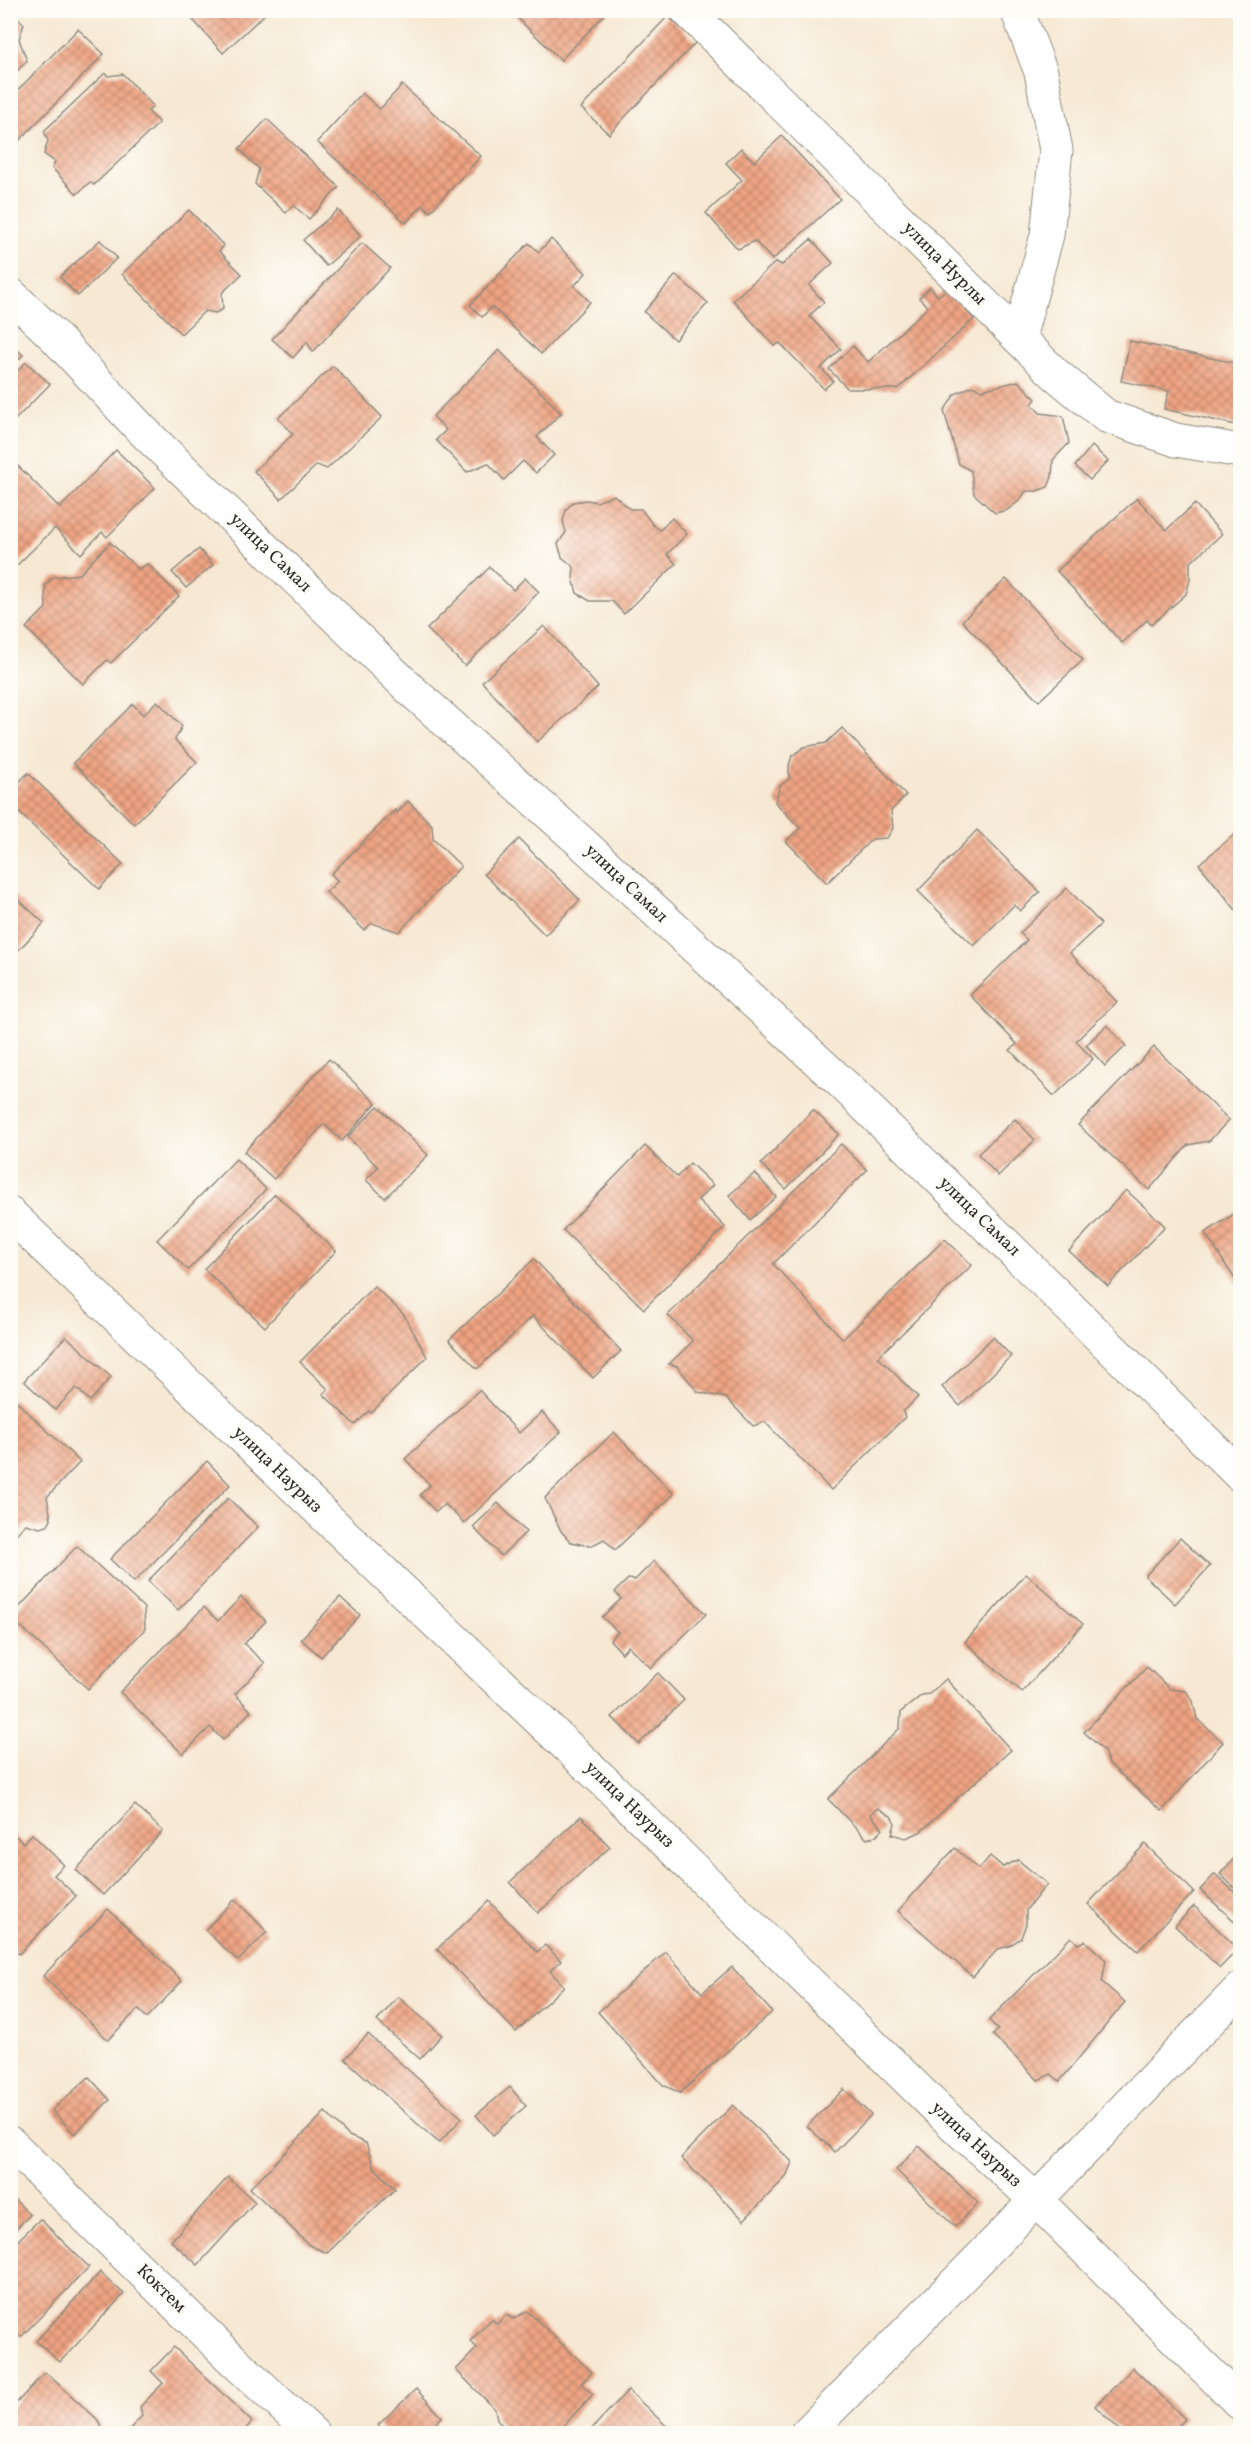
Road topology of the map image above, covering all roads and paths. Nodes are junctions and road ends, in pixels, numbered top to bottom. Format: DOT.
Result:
graph roads {
  1 [pos="687,10"];
  2 [pos="1017,10"];
  3 [pos="10,294"];
  4 [pos="1019,339"];
  5 [pos="1240,451"];
  6 [pos="10,1214"];
  7 [pos="1240,1475"];
  8 [pos="1240,1989"];
  9 [pos="10,2143"];
  10 [pos="1036,2200"];
  11 [pos="1240,2403"];
  12 [pos="313,2433"];
  13 [pos="806,2433"];
  1 -- 4 [label="street, улица Нурлы"];
  2 -- 4 [label="street"];
  3 -- 7 [label="street, улица Самал"];
  4 -- 5 [label="street, улица Нурлы"];
  6 -- 10 [label="street, улица Наурыз"];
  8 -- 10 [label="street"];
  9 -- 12 [label="street, Коктем"];
  10 -- 11 [label="street, улица Наурыз"];
  10 -- 13 [label="street"];
}
